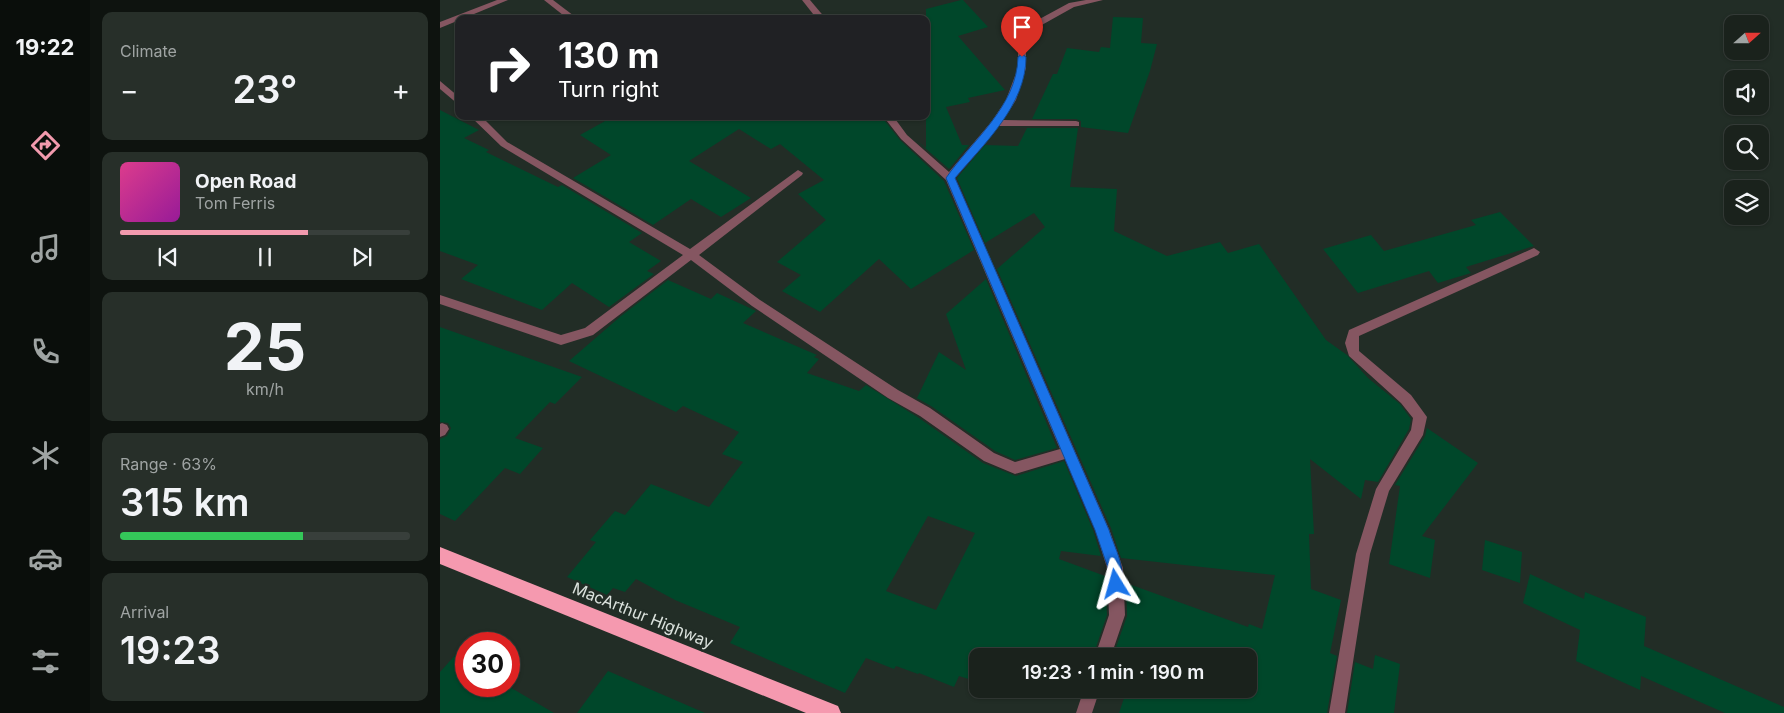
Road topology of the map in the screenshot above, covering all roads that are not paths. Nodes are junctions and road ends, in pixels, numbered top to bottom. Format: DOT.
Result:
graph roads {
  1 [pos="504,0"];
  2 [pos="548,0"];
  3 [pos="806,0"];
  4 [pos="1100,0"];
  5 [pos="1070,3"];
  6 [pos="464,15"];
  7 [pos="569,15"];
  8 [pos="819,15"];
  9 [pos="455,18"];
  10 [pos="440,24"];
  11 [pos="440,84"];
  12 [pos="455,98"];
  13 [pos="479,120"];
  14 [pos="891,120"];
  15 [pos="996,123"];
  16 [pos="1076,124"];
  17 [pos="798,173"];
  18 [pos="950,178"];
  19 [pos="1534,252"];
  20 [pos="690,254"];
  21 [pos="440,299"];
  22 [pos="1069,452"];
  23 [pos="440,555"];
  24 [pos="1106,648"];
  25 [pos="1089,698"];
  26 [pos="831,713"];
  27 [pos="1084,713"];
  28 [pos="1337,713"];
  1 -- 6 [label="street"];
  2 -- 7 [label="street"];
  3 -- 8 [label="street"];
  4 -- 5 [label="street"];
  5 -- 15 [label="street"];
  9 -- 10 [label="street"];
  11 -- 12 [label="street"];
  13 -- 20 [label="street"];
  14 -- 18 [label="street"];
  15 -- 16 [label="street"];
  15 -- 18 [label="street"];
  17 -- 20 [label="street"];
  18 -- 22 [label="street"];
  19 -- 28 [label="street"];
  20 -- 21 [label="street"];
  20 -- 22 [label="street"];
  22 -- 24 [label="street"];
  23 -- 26 [label="highway, MacArthur Highway"];
  25 -- 27 [label="street"];
}
